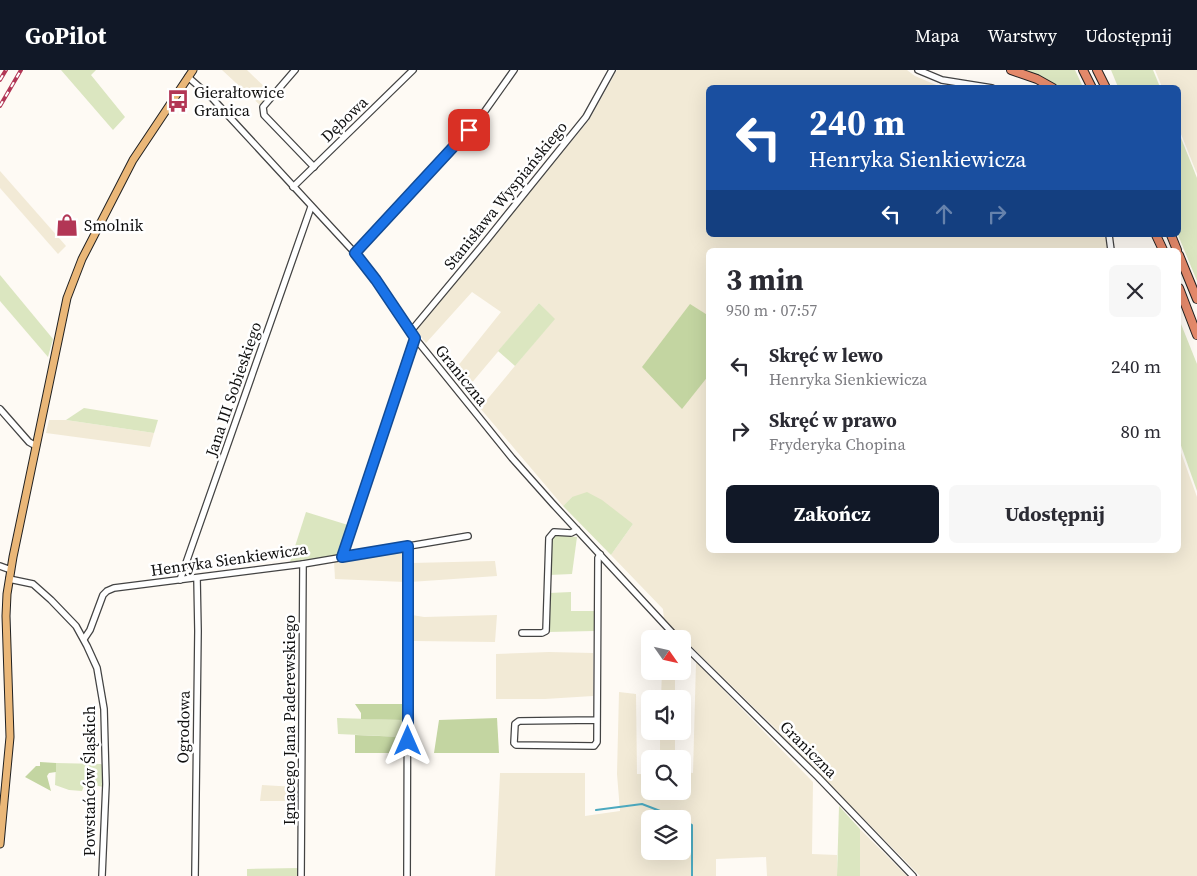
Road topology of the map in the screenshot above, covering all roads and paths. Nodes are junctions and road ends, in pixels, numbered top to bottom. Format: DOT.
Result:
graph roads {
  1 [pos="295,70"];
  2 [pos="413,70"];
  3 [pos="514,70"];
  4 [pos="612,70"];
  5 [pos="918,70"];
  6 [pos="1011,70"];
  7 [pos="1083,70"];
  8 [pos="1097,70"];
  9 [pos="189,75"];
  10 [pos="973,85"];
  11 [pos="1048,85"];
  12 [pos="1090,85"];
  13 [pos="1104,85"];
  14 [pos="314,167"];
  15 [pos="293,188"];
  16 [pos="311,207"];
  17 [pos="355,253"];
  18 [pos="1181,259"];
  19 [pos="1181,293"];
  20 [pos="1197,299"];
  21 [pos="411,331"];
  22 [pos="1197,335"];
  23 [pos="415,338"];
  24 [pos="0,409"];
  25 [pos="36,446"];
  26 [pos="577,530"];
  27 [pos="468,536"];
  28 [pos="408,546"];
  29 [pos="600,554"];
  30 [pos="342,557"];
  31 [pos="303,564"];
  32 [pos="0,566"];
  33 [pos="11,570"];
  34 [pos="9,578"];
  35 [pos="197,578"];
  36 [pos="180,580"];
  37 [pos="3,603"];
  38 [pos="669,630"];
  39 [pos="522,633"];
  40 [pos="84,639"];
  41 [pos="691,652"];
  42 [pos="597,720"];
  43 [pos="0,844"];
  44 [pos="102,876"];
  45 [pos="195,876"];
  46 [pos="301,876"];
  47 [pos="406,876"];
  48 [pos="914,876"];
  1 -- 14 [label="street"];
  2 -- 14 [label="street, Dębowa"];
  3 -- 17 [label="street"];
  4 -- 21 [label="street, Stanisława Wyspiańskiego"];
  5 -- 10 [label="street"];
  6 -- 11 [label="highway"];
  7 -- 12 [label="highway"];
  8 -- 13 [label="highway"];
  9 -- 15 [label="street, Graniczna"];
  9 -- 25 [label="main road"];
  14 -- 15 [label="street, Dębowa"];
  15 -- 16 [label="street, Graniczna"];
  16 -- 17 [label="street, Graniczna"];
  16 -- 36 [label="street, Jana III Sobieskiego"];
  17 -- 21 [label="street, Graniczna"];
  18 -- 20 [label="highway"];
  19 -- 22 [label="highway"];
  21 -- 23 [label="street, Graniczna"];
  23 -- 26 [label="street, Graniczna"];
  23 -- 30 [label="street"];
  24 -- 25 [label="street"];
  25 -- 33 [label="main road"];
  26 -- 29 [label="street, Graniczna"];
  26 -- 39 [label="street"];
  27 -- 28 [label="street, Henryka Sienkiewicza"];
  28 -- 30 [label="street, Henryka Sienkiewicza"];
  28 -- 47 [label="street"];
  29 -- 38 [label="street, Graniczna"];
  29 -- 42 [label="street"];
  30 -- 31 [label="street, Henryka Sienkiewicza"];
  31 -- 35 [label="street, Henryka Sienkiewicza"];
  31 -- 46 [label="street, Ignacego Jana Paderewskiego"];
  32 -- 33 [label="street"];
  33 -- 34 [label="main road"];
  34 -- 37 [label="main road"];
  34 -- 40 [label="street, Powstańców Śląskich"];
  35 -- 36 [label="street, Henryka Sienkiewicza"];
  35 -- 45 [label="street, Ogrodowa"];
  36 -- 40 [label="street, Henryka Sienkiewicza"];
  37 -- 43 [label="main road"];
  40 -- 44 [label="street, Powstańców Śląskich"];
  41 -- 48 [label="street, Graniczna"];
  42 -- 42 [label="street"];
}
